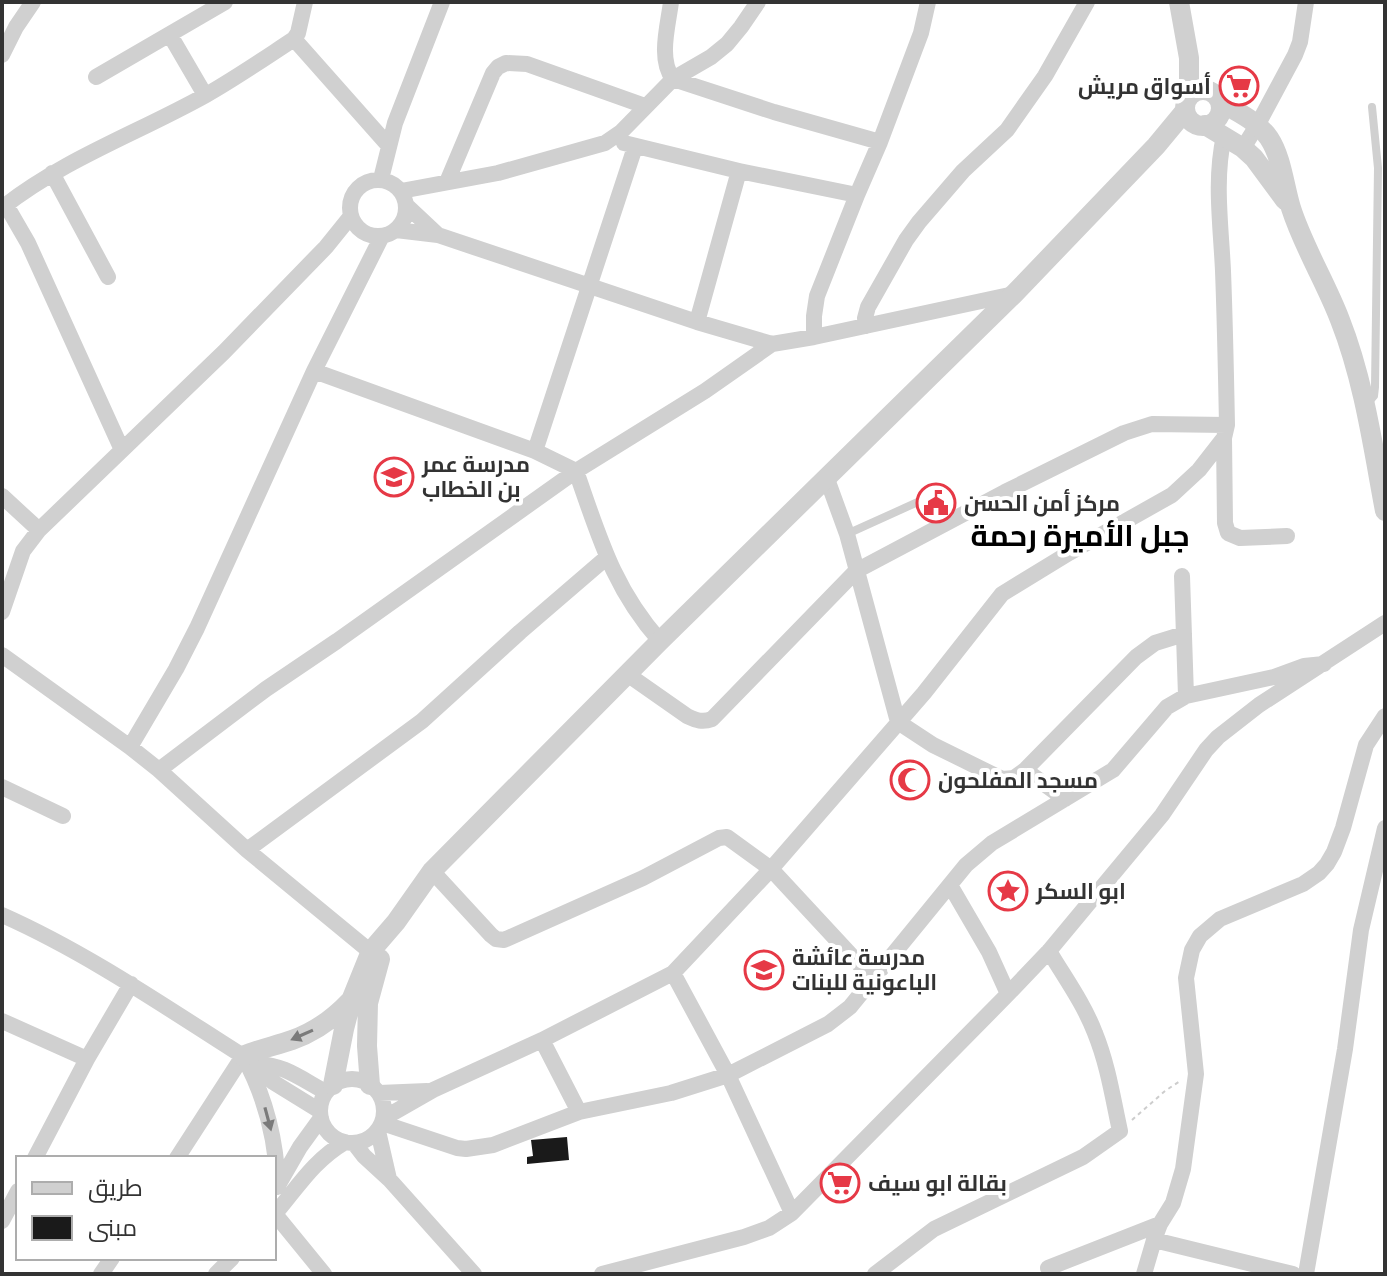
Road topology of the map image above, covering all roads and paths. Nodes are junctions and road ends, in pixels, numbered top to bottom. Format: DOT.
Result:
graph roads {
  1 [pos="33,2"];
  2 [pos="225,2"];
  3 [pos="305,2"];
  4 [pos="442,2"];
  5 [pos="671,2"];
  6 [pos="758,2"];
  7 [pos="928,2"];
  8 [pos="1087,2"];
  9 [pos="1179,2"];
  10 [pos="1306,2"];
  11 [pos="170,35"];
  12 [pos="294,39"];
  13 [pos="2,55"];
  14 [pos="96,77"];
  15 [pos="673,79"];
  16 [pos="205,95"];
  17 [pos="645,106"];
  18 [pos="1372,107"];
  19 [pos="1200,108"];
  20 [pos="1258,124"];
  21 [pos="1224,136"];
  22 [pos="614,139"];
  23 [pos="880,142"];
  24 [pos="388,145"];
  25 [pos="635,147"];
  26 [pos="1243,148"];
  27 [pos="1382,168"];
  28 [pos="739,171"];
  29 [pos="52,173"];
  30 [pos="381,179"];
  31 [pos="447,182"];
  32 [pos="857,195"];
  33 [pos="404,198"];
  34 [pos="4,206"];
  35 [pos="1291,209"];
  36 [pos="351,216"];
  37 [pos="361,230"];
  38 [pos="389,233"];
  39 [pos="438,235"];
  40 [pos="326,247"];
  41 [pos="108,277"];
  42 [pos="590,286"];
  43 [pos="1014,294"];
  44 [pos="697,322"];
  45 [pos="866,326"];
  46 [pos="814,337"];
  47 [pos="772,344"];
  48 [pos="314,371"];
  49 [pos="1365,407"];
  50 [pos="1226,432"];
  51 [pos="122,450"];
  52 [pos="535,451"];
  53 [pos="576,471"];
  54 [pos="827,479"];
  55 [pos="2,496"];
  56 [pos="920,501"];
  57 [pos="1385,511"];
  58 [pos="39,530"];
  59 [pos="847,534"];
  60 [pos="1287,536"];
  61 [pos="606,558"];
  62 [pos="856,571"];
  63 [pos="1182,576"];
  64 [pos="2,612"];
  65 [pos="1385,623"];
  66 [pos="1184,634"];
  67 [pos="660,641"];
  68 [pos="2,655"];
  69 [pos="1324,664"];
  70 [pos="627,674"];
  71 [pos="1186,696"];
  72 [pos="1385,716"];
  73 [pos="898,722"];
  74 [pos="130,747"];
  75 [pos="159,770"];
  76 [pos="1025,770"];
  77 [pos="2,787"];
  78 [pos="1065,799"];
  79 [pos="63,816"];
  80 [pos="1385,828"];
  81 [pos="247,850"];
  82 [pos="771,869"];
  83 [pos="432,871"];
  84 [pos="950,885"];
  85 [pos="2,915"];
  86 [pos="1049,951"];
  87 [pos="375,955"];
  88 [pos="673,973"];
  89 [pos="873,979"];
  90 [pos="131,984"];
  91 [pos="1008,994"];
  92 [pos="352,998"];
  93 [pos="2,1021"];
  94 [pos="542,1040"];
  95 [pos="87,1059"];
  96 [pos="250,1061"];
  97 [pos="1196,1074"];
  98 [pos="728,1075"];
  99 [pos="330,1089"];
  100 [pos="375,1089"];
  101 [pos="433,1090"];
  102 [pos="579,1112"];
  103 [pos="321,1114"];
  104 [pos="381,1124"];
  105 [pos="1120,1131"];
  106 [pos="350,1142"];
  107 [pos="36,1156"];
  108 [pos="179,1156"];
  109 [pos="275,1156"];
  110 [pos="389,1179"];
  111 [pos="276,1190"];
  112 [pos="16,1195"];
  113 [pos="276,1213"];
  114 [pos="792,1213"];
  115 [pos="276,1215"];
  116 [pos="2,1221"];
  117 [pos="1157,1232"];
  118 [pos="1048,1268"];
  119 [pos="324,1274"];
  120 [pos="474,1274"];
  121 [pos="604,1274"];
  122 [pos="875,1274"];
  123 [pos="1144,1274"];
  124 [pos="1293,1274"];
  125 [pos="1306,1274"];
  1 -- 13 [label="street"];
  2 -- 11 [label="street"];
  3 -- 12 [label="street"];
  4 -- 24 [label="street"];
  5 -- 15 [label="street"];
  6 -- 15 [label="street"];
  7 -- 23 [label="street"];
  8 -- 45 [label="street"];
  9 -- 19 [label="street"];
  10 -- 20 [label="street"];
  11 -- 14 [label="street"];
  11 -- 16 [label="street"];
  12 -- 16 [label="street"];
  12 -- 24 [label="street"];
  15 -- 17 [label="street"];
  15 -- 23 [label="street"];
  16 -- 29 [label="street"];
  17 -- 22 [label="street"];
  17 -- 31 [label="street"];
  18 -- 27 [label="lane"];
  19 -- 20 [label="street"];
  19 -- 21 [label="street"];
  19 -- 43 [label="street"];
  20 -- 26 [label="street"];
  20 -- 35 [label="street"];
  21 -- 26 [label="street"];
  21 -- 50 [label="street"];
  22 -- 25 [label="street"];
  22 -- 31 [label="street"];
  23 -- 32 [label="street"];
  24 -- 30 [label="street"];
  25 -- 28 [label="street"];
  25 -- 42 [label="street"];
  26 -- 35 [label="street"];
  27 -- 49 [label="lane"];
  28 -- 32 [label="street"];
  28 -- 44 [label="street"];
  29 -- 34 [label="street"];
  29 -- 41 [label="street"];
  30 -- 33 [label="street"];
  30 -- 36 [label="street"];
  31 -- 33 [label="street"];
  32 -- 46 [label="street"];
  33 -- 38 [label="street"];
  33 -- 39 [label="street"];
  34 -- 51 [label="street"];
  35 -- 49 [label="street"];
  36 -- 37 [label="street"];
  36 -- 40 [label="street"];
  37 -- 38 [label="street"];
  37 -- 40 [label="street"];
  38 -- 39 [label="street"];
  38 -- 48 [label="street"];
  39 -- 42 [label="street"];
  40 -- 51 [label="street"];
  42 -- 44 [label="street"];
  42 -- 52 [label="street"];
  43 -- 45 [label="street"];
  43 -- 54 [label="street"];
  44 -- 47 [label="street"];
  45 -- 46 [label="street"];
  46 -- 47 [label="street"];
  47 -- 53 [label="street"];
  48 -- 52 [label="street"];
  48 -- 74 [label="street"];
  49 -- 57 [label="street"];
  50 -- 60 [label="street"];
  50 -- 62 [label="street"];
  50 -- 73 [label="street"];
  51 -- 58 [label="street"];
  52 -- 53 [label="street"];
  53 -- 61 [label="street"];
  53 -- 75 [label="street"];
  54 -- 59 [label="street"];
  54 -- 67 [label="street"];
  55 -- 58 [label="street"];
  56 -- 59 [label="lane"];
  58 -- 64 [label="street"];
  59 -- 62 [label="street"];
  61 -- 67 [label="street"];
  61 -- 81 [label="street"];
  62 -- 70 [label="street"];
  62 -- 73 [label="street"];
  63 -- 66 [label="street"];
  65 -- 69 [label="street"];
  66 -- 71 [label="street"];
  66 -- 76 [label="street"];
  67 -- 70 [label="street"];
  68 -- 74 [label="street"];
  69 -- 71 [label="street"];
  69 -- 86 [label="street"];
  70 -- 83 [label="street"];
  71 -- 78 [label="street"];
  72 -- 97 [label="street"];
  73 -- 76 [label="street"];
  73 -- 82 [label="street"];
  74 -- 75 [label="street"];
  75 -- 81 [label="street"];
  76 -- 78 [label="street"];
  77 -- 79 [label="street"];
  78 -- 84 [label="street"];
  80 -- 125 [label="street"];
  81 -- 87 [label="street"];
  82 -- 83 [label="street"];
  82 -- 88 [label="street"];
  82 -- 89 [label="street"];
  83 -- 87 [label="street"];
  84 -- 89 [label="street"];
  84 -- 91 [label="street"];
  85 -- 90 [label="street"];
  86 -- 91 [label="street"];
  86 -- 105 [label="street"];
  87 -- 92 [label="street"];
  87 -- 100 [label="street"];
  88 -- 94 [label="street"];
  88 -- 98 [label="street"];
  89 -- 98 [label="street"];
  90 -- 95 [label="street"];
  90 -- 96 [label="street"];
  91 -- 114 [label="street"];
  92 -- 96 [label="street, one-way"];
  92 -- 99 [label="street"];
  93 -- 95 [label="street"];
  94 -- 101 [label="street"];
  94 -- 102 [label="street"];
  95 -- 107 [label="street"];
  96 -- 99 [label="street"];
  96 -- 103 [label="street"];
  96 -- 108 [label="street"];
  96 -- 109 [label="street, one-way"];
  97 -- 105 [label="path"];
  97 -- 117 [label="street"];
  98 -- 102 [label="street"];
  98 -- 114 [label="street"];
  99 -- 100 [label="street"];
  99 -- 103 [label="street"];
  100 -- 101 [label="street"];
  100 -- 104 [label="street"];
  101 -- 104 [label="street"];
  102 -- 104 [label="street"];
  103 -- 106 [label="street"];
  103 -- 111 [label="street"];
  104 -- 106 [label="street"];
  104 -- 110 [label="street"];
  105 -- 122 [label="street"];
  106 -- 110 [label="street"];
  106 -- 113 [label="street"];
  110 -- 120 [label="street"];
  112 -- 116 [label="street"];
  114 -- 121 [label="street"];
  115 -- 119 [label="street"];
  117 -- 118 [label="street"];
  117 -- 123 [label="street"];
  117 -- 124 [label="street"];
}
